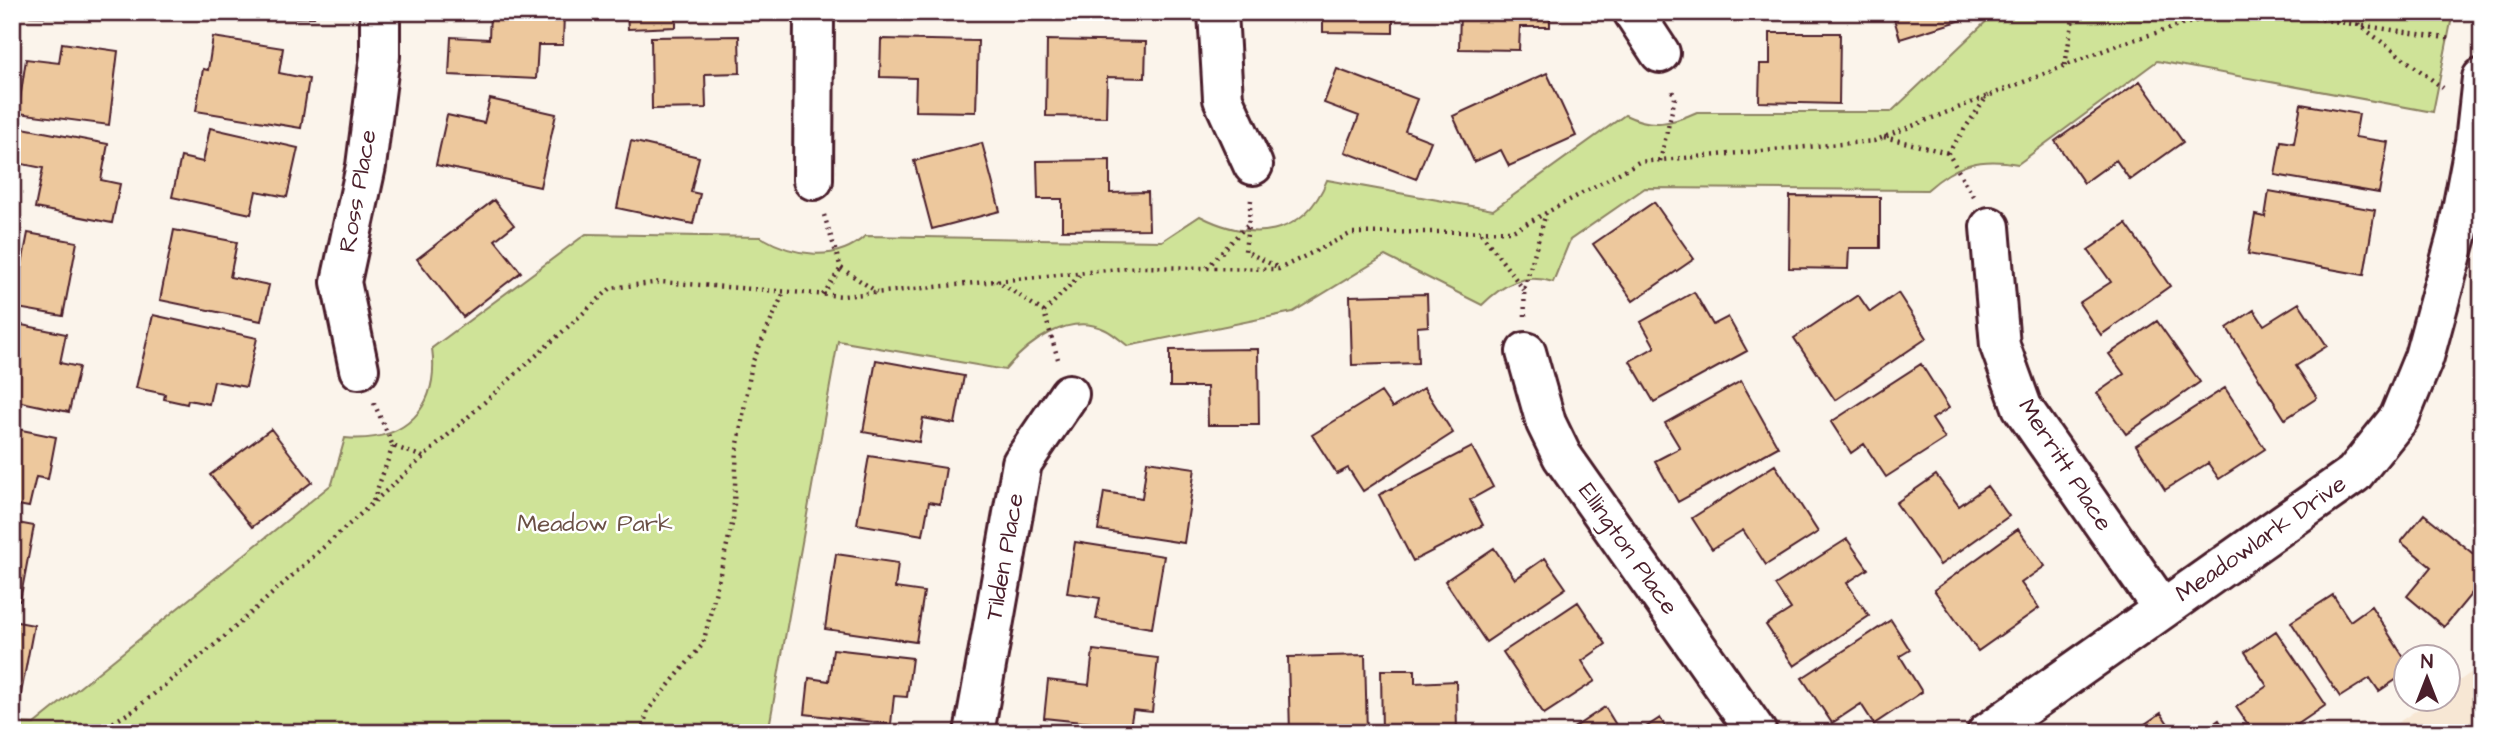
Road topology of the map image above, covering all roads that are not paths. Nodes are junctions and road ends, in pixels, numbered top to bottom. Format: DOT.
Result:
graph roads {
  1 [pos="380,12"];
  2 [pos="814,12"];
  3 [pos="1218,12"];
  4 [pos="1633,12"];
  5 [pos="1660,53"];
  6 [pos="2482,78"];
  7 [pos="1252,165"];
  8 [pos="813,180"];
  9 [pos="1990,227"];
  10 [pos="2469,239"];
  11 [pos="1526,352"];
  12 [pos="359,369"];
  13 [pos="1069,394"];
  14 [pos="2162,608"];
  15 [pos="974,733"];
  16 [pos="1757,733"];
  17 [pos="1987,733"];
  1 -- 12 [label="street, Ross Place"];
  2 -- 8 [label="street"];
  3 -- 7 [label="street"];
  4 -- 5 [label="street"];
  6 -- 10 [label="street, Meadowlark Drive"];
  9 -- 14 [label="street, Merritt Place"];
  10 -- 14 [label="street, Meadowlark Drive"];
  11 -- 16 [label="street, Ellington Place"];
  13 -- 15 [label="street, Tilden Place"];
  14 -- 17 [label="street, Meadowlark Drive"];
}
